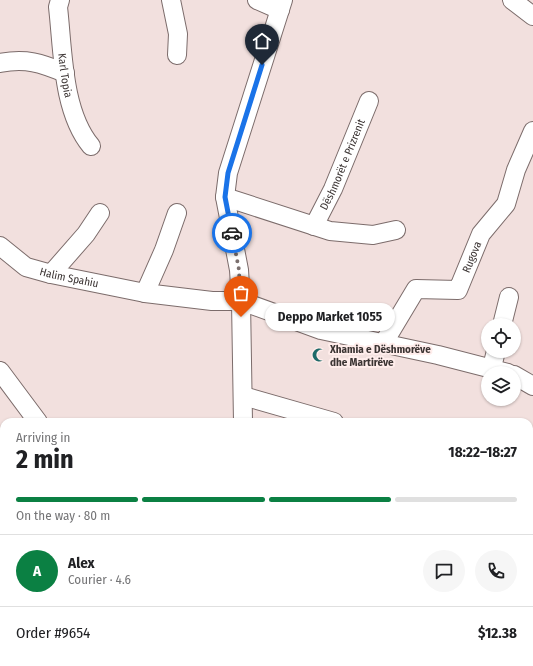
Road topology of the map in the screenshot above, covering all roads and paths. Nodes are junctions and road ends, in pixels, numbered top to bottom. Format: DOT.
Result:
graph roads {
  1 [pos="60,0"];
  2 [pos="171,0"];
  3 [pos="258,0"];
  4 [pos="512,0"];
  5 [pos="281,5"];
  6 [pos="533,16"];
  7 [pos="177,55"];
  8 [pos="0,63"];
  9 [pos="65,73"];
  10 [pos="369,101"];
  11 [pos="533,131"];
  12 [pos="91,146"];
  13 [pos="225,197"];
  14 [pos="100,213"];
  15 [pos="177,213"];
  16 [pos="314,226"];
  17 [pos="396,230"];
  18 [pos="0,246"];
  19 [pos="51,274"];
  20 [pos="145,294"];
  21 [pos="509,297"];
  22 [pos="241,301"];
  23 [pos="504,318"];
  24 [pos="383,344"];
  25 [pos="498,364"];
  26 [pos="0,371"];
  27 [pos="521,379"];
  28 [pos="533,386"];
  29 [pos="243,396"];
  30 [pos="35,418"];
  31 [pos="243,418"];
  32 [pos="320,418"];
  1 -- 9 [label="street, Karl Topia"];
  2 -- 7 [label="street"];
  3 -- 5 [label="street"];
  4 -- 6 [label="street"];
  5 -- 13 [label="street"];
  8 -- 9 [label="street"];
  9 -- 12 [label="street, Karl Topia"];
  10 -- 16 [label="street, Dëshmorët e Prizrenit"];
  11 -- 24 [label="street, Rugova"];
  13 -- 16 [label="street"];
  13 -- 22 [label="street"];
  14 -- 19 [label="street"];
  15 -- 20 [label="street"];
  16 -- 17 [label="street"];
  18 -- 19 [label="street, Halim Spahiu"];
  19 -- 20 [label="street, Halim Spahiu"];
  20 -- 22 [label="street, Halim Spahiu"];
  21 -- 23 [label="street"];
  22 -- 24 [label="street, Halim Spahiu"];
  22 -- 29 [label="street"];
  24 -- 25 [label="street, Halim Spahiu"];
  26 -- 30 [label="street"];
  27 -- 28 [label="street"];
  29 -- 31 [label="street"];
  29 -- 32 [label="street"];
}
